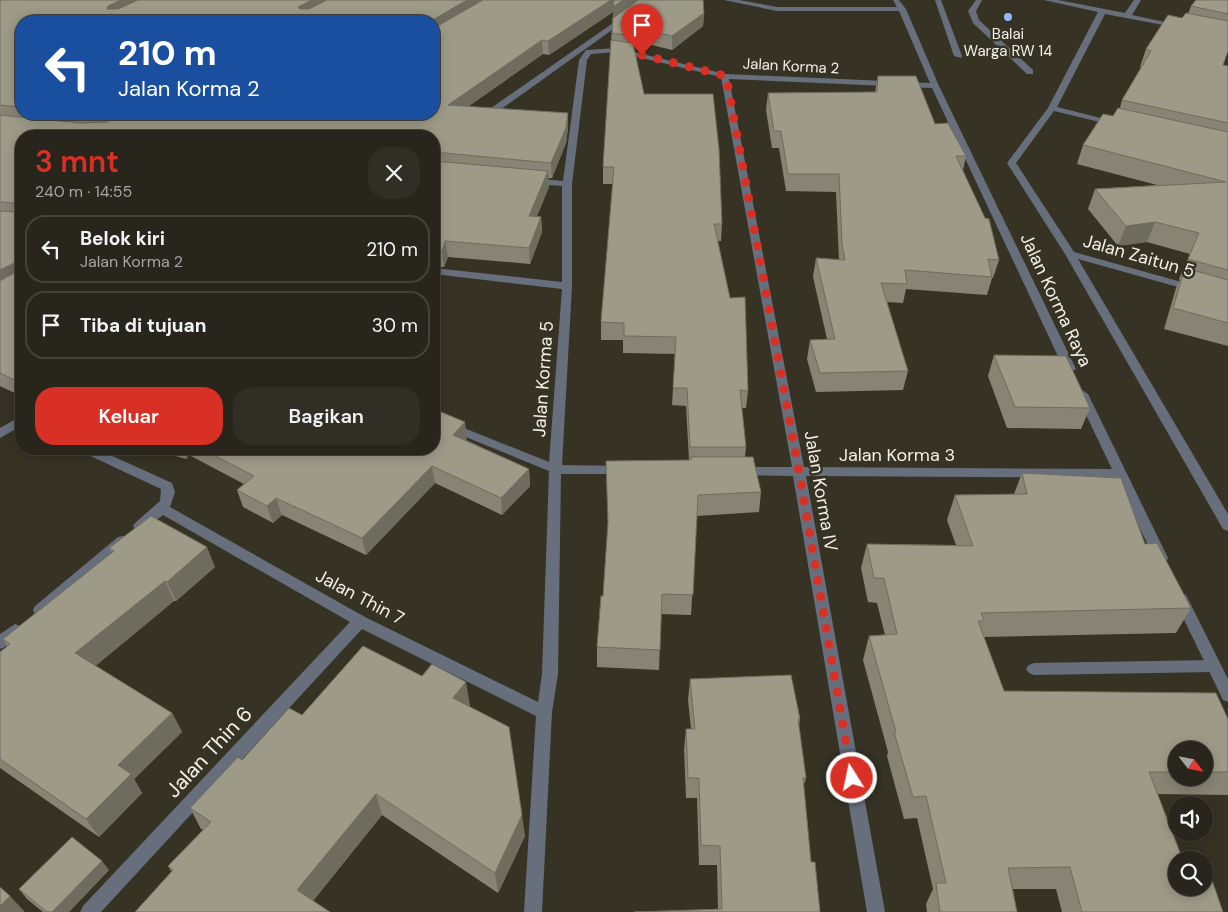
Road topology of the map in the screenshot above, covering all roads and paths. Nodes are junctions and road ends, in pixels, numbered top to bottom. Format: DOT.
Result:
graph roads {
  1 [pos="651,0"];
  2 [pos="727,0"];
  3 [pos="938,0"];
  4 [pos="979,0"];
  5 [pos="1047,0"];
  6 [pos="1138,0"];
  7 [pos="899,5"];
  8 [pos="1103,11"];
  9 [pos="1127,16"];
  10 [pos="1191,28"];
  11 [pos="586,51"];
  12 [pos="958,56"];
  13 [pos="1030,72"];
  14 [pos="726,76"];
  15 [pos="935,86"];
  16 [pos="1052,108"];
  17 [pos="494,110"];
  18 [pos="1124,125"];
  19 [pos="521,180"];
  20 [pos="567,184"];
  21 [pos="1070,254"];
  22 [pos="440,272"];
  23 [pos="567,286"];
  24 [pos="1228,298"];
  25 [pos="440,422"];
  26 [pos="15,424"];
  27 [pos="0,434"];
  28 [pos="99,455"];
  29 [pos="555,469"];
  30 [pos="633,470"];
  31 [pos="731,471"];
  32 [pos="799,472"];
  33 [pos="1120,474"];
  34 [pos="161,508"];
  35 [pos="1228,526"];
  36 [pos="1167,570"];
  37 [pos="1175,587"];
  38 [pos="360,621"];
  39 [pos="0,643"];
  40 [pos="1214,666"];
  41 [pos="1034,669"];
  42 [pos="1228,696"];
  43 [pos="544,712"];
  44 [pos="90,912"];
  45 [pos="533,912"];
  46 [pos="876,912"];
  1 -- 11 [label="street"];
  2 -- 7 [label="street"];
  3 -- 12 [label="street"];
  4 -- 13 [label="street"];
  5 -- 8 [label="street"];
  6 -- 9 [label="street"];
  7 -- 15 [label="street, Jalan Korma Raya"];
  8 -- 9 [label="street"];
  8 -- 16 [label="street"];
  9 -- 10 [label="street"];
  11 -- 14 [label="street, Jalan Korma 2"];
  11 -- 17 [label="street"];
  11 -- 20 [label="street, Jalan Korma 5"];
  14 -- 15 [label="street, Jalan Korma 2"];
  14 -- 32 [label="street, Jalan Korma IV"];
  15 -- 33 [label="street, Jalan Korma Raya"];
  16 -- 18 [label="street"];
  16 -- 21 [label="street"];
  19 -- 20 [label="street"];
  20 -- 23 [label="street, Jalan Korma 5"];
  21 -- 24 [label="street, Jalan Zaitun 5"];
  21 -- 35 [label="street"];
  22 -- 23 [label="street"];
  23 -- 29 [label="street, Jalan Korma 5"];
  25 -- 29 [label="street"];
  26 -- 27 [label="street"];
  28 -- 34 [label="street"];
  29 -- 30 [label="street"];
  29 -- 43 [label="street, Jalan Korma 5"];
  31 -- 32 [label="street, Jalan Korma 3"];
  32 -- 33 [label="street, Jalan Korma 3"];
  32 -- 46 [label="street, Jalan Korma IV"];
  33 -- 36 [label="street, Jalan Korma Raya"];
  34 -- 38 [label="street, Jalan Thin 7"];
  34 -- 39 [label="street"];
  37 -- 40 [label="street"];
  38 -- 43 [label="street, Jalan Thin 7"];
  38 -- 44 [label="street, Jalan Thin 6"];
  40 -- 41 [label="street"];
  40 -- 42 [label="street"];
  43 -- 45 [label="street, Jalan Korma 5"];
}
